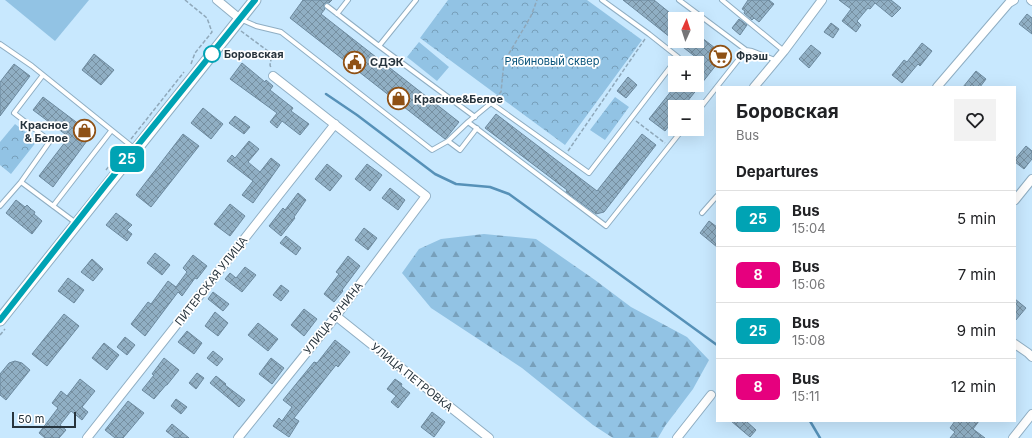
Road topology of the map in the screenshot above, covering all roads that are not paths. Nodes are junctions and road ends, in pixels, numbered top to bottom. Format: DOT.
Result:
graph roads {
  1 [pos="216,0"];
  2 [pos="255,0"];
  3 [pos="348,0"];
  4 [pos="416,0"];
  5 [pos="602,0"];
  6 [pos="679,0"];
  7 [pos="722,0"];
  8 [pos="729,0"];
  9 [pos="1014,0"];
  10 [pos="819,2"];
  11 [pos="729,5"];
  12 [pos="327,6"];
  13 [pos="338,14"];
  14 [pos="240,19"];
  15 [pos="0,44"];
  16 [pos="380,46"];
  17 [pos="746,50"];
  18 [pos="784,51"];
  19 [pos="776,60"];
  20 [pos="43,75"];
  21 [pos="273,76"];
  22 [pos="718,86"];
  23 [pos="755,86"];
  24 [pos="938,86"];
  25 [pos="716,88"];
  26 [pos="704,103"];
  27 [pos="475,117"];
  28 [pos="468,122"];
  29 [pos="335,124"];
  30 [pos="477,128"];
  31 [pos="111,130"];
  32 [pos="677,136"];
  33 [pos="448,141"];
  34 [pos="131,146"];
  35 [pos="1032,179"];
  36 [pos="20,182"];
  37 [pos="716,197"];
  38 [pos="1016,199"];
  39 [pos="0,206"];
  40 [pos="53,206"];
  41 [pos="702,213"];
  42 [pos="76,223"];
  43 [pos="336,316"];
  44 [pos="0,320"];
  45 [pos="1016,345"];
  46 [pos="1032,357"];
  47 [pos="710,395"];
  48 [pos="1032,414"];
  49 [pos="243,436"];
  50 [pos="86,438"];
  51 [pos="489,438"];
  52 [pos="677,438"];
  53 [pos="1013,438"];
  1 -- 14 [label="street"];
  2 -- 14 [label="street"];
  3 -- 13 [label="lane"];
  4 -- 16 [label="lane"];
  5 -- 27 [label="lane"];
  6 -- 17 [label="lane"];
  7 -- 11 [label="lane"];
  8 -- 11 [label="lane"];
  9 -- 24 [label="street"];
  10 -- 18 [label="street"];
  11 -- 18 [label="lane"];
  12 -- 13 [label="lane"];
  13 -- 16 [label="lane"];
  14 -- 33 [label="lane"];
  14 -- 34 [label="street"];
  15 -- 20 [label="lane"];
  16 -- 27 [label="lane"];
  17 -- 19 [label="lane"];
  17 -- 22 [label="lane"];
  18 -- 19 [label="street"];
  19 -- 23 [label="street"];
  20 -- 31 [label="lane"];
  20 -- 36 [label="lane"];
  21 -- 29 [label="street"];
  25 -- 26 [label="lane"];
  27 -- 28 [label="lane"];
  28 -- 30 [label="lane"];
  28 -- 33 [label="lane"];
  29 -- 43 [label="street, УЛИЦА БУНИНА"];
  29 -- 50 [label="street, ПИТЕРСКАЯ УЛИЦА"];
  30 -- 32 [label="lane"];
  30 -- 33 [label="lane"];
  31 -- 34 [label="lane"];
  31 -- 40 [label="lane"];
  34 -- 42 [label="street"];
  35 -- 38 [label="street"];
  36 -- 39 [label="lane"];
  36 -- 40 [label="lane"];
  37 -- 41 [label="lane"];
  40 -- 42 [label="lane"];
  42 -- 44 [label="street"];
  43 -- 49 [label="street, УЛИЦА БУНИНА"];
  43 -- 51 [label="street, УЛИЦА ПЕТРОВКА"];
  45 -- 46 [label="street"];
  47 -- 52 [label="street"];
  48 -- 53 [label="street"];
}
